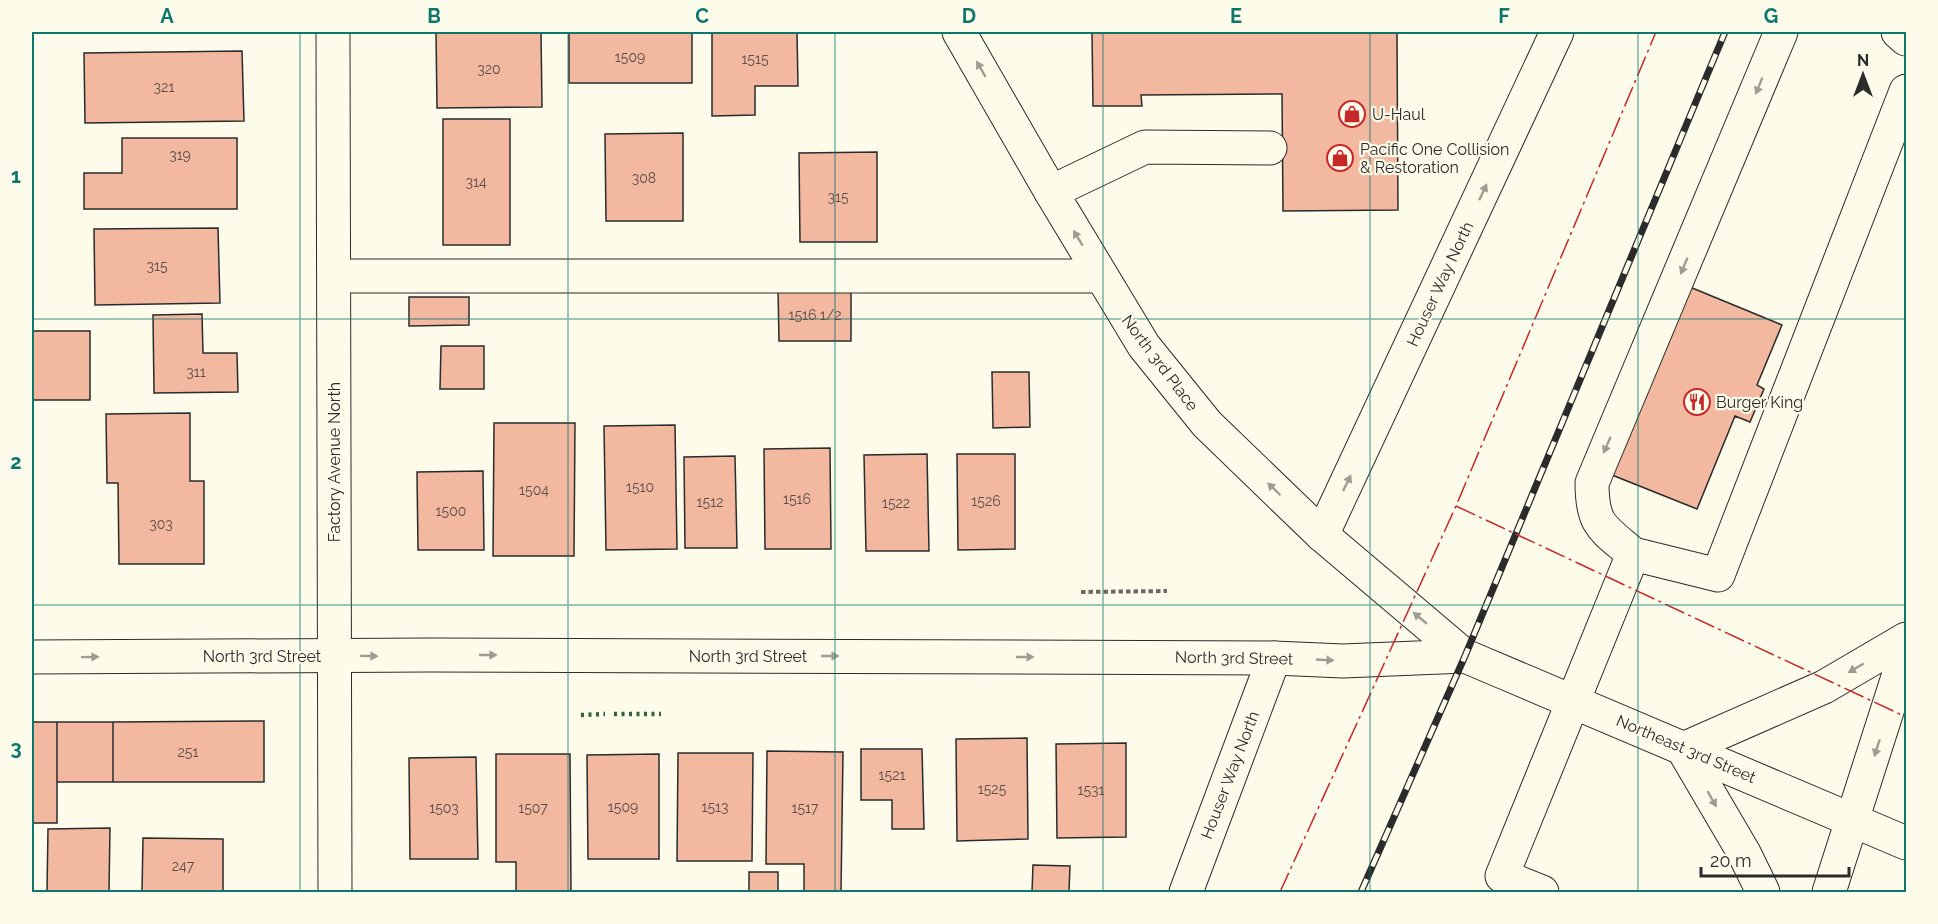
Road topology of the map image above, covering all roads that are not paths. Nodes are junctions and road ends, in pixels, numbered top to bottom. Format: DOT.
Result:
graph roads {
  1 [pos="333,32"];
  2 [pos="959,32"];
  3 [pos="1557,32"];
  4 [pos="1781,32"];
  5 [pos="1898,32"];
  6 [pos="1906,39"];
  7 [pos="1906,91"];
  8 [pos="1270,148"];
  9 [pos="1051,192"];
  10 [pos="334,276"];
  11 [pos="1101,276"];
  12 [pos="1322,536"];
  13 [pos="1633,554"];
  14 [pos="1906,639"];
  15 [pos="1906,652"];
  16 [pos="334,655"];
  17 [pos="1465,656"];
  18 [pos="32,657"];
  19 [pos="1274,658"];
  20 [pos="1573,702"];
  21 [pos="1683,748"];
  22 [pos="1853,820"];
  23 [pos="1906,843"];
  24 [pos="335,892"];
  25 [pos="1186,892"];
  26 [pos="1542,892"];
  27 [pos="1763,892"];
  28 [pos="1829,892"];
  1 -- 10 [label="main road, Factory Avenue North"];
  9 -- 2 [label="main road, North 3rd Place, one-way"];
  12 -- 3 [label="main road, Houser Way North, one-way"];
  4 -- 13 [label="main road, one-way"];
  5 -- 6 [label="main road"];
  7 -- 13 [label="main road"];
  8 -- 9 [label="main road"];
  11 -- 9 [label="main road, North 3rd Place, one-way"];
  10 -- 11 [label="main road"];
  10 -- 16 [label="main road, Factory Avenue North"];
  12 -- 11 [label="main road, North 3rd Place, one-way"];
  17 -- 12 [label="main road, North 3rd Place, one-way"];
  13 -- 20 [label="main road"];
  14 -- 21 [label="main road, one-way"];
  15 -- 22 [label="main road, one-way"];
  18 -- 16 [label="main road, North 3rd Street, one-way"];
  16 -- 19 [label="main road, North 3rd Street, one-way"];
  16 -- 24 [label="main road, Factory Avenue North"];
  19 -- 17 [label="main road, North 3rd Street, one-way"];
  17 -- 20 [label="main road, Northeast 3rd Street"];
  19 -- 25 [label="main road, Houser Way North"];
  20 -- 21 [label="main road, Northeast 3rd Street"];
  20 -- 26 [label="main road"];
  21 -- 22 [label="main road, Northeast 3rd Street"];
  21 -- 27 [label="main road, one-way"];
  22 -- 23 [label="main road, Northeast 3rd Street"];
  22 -- 28 [label="main road"];
}
